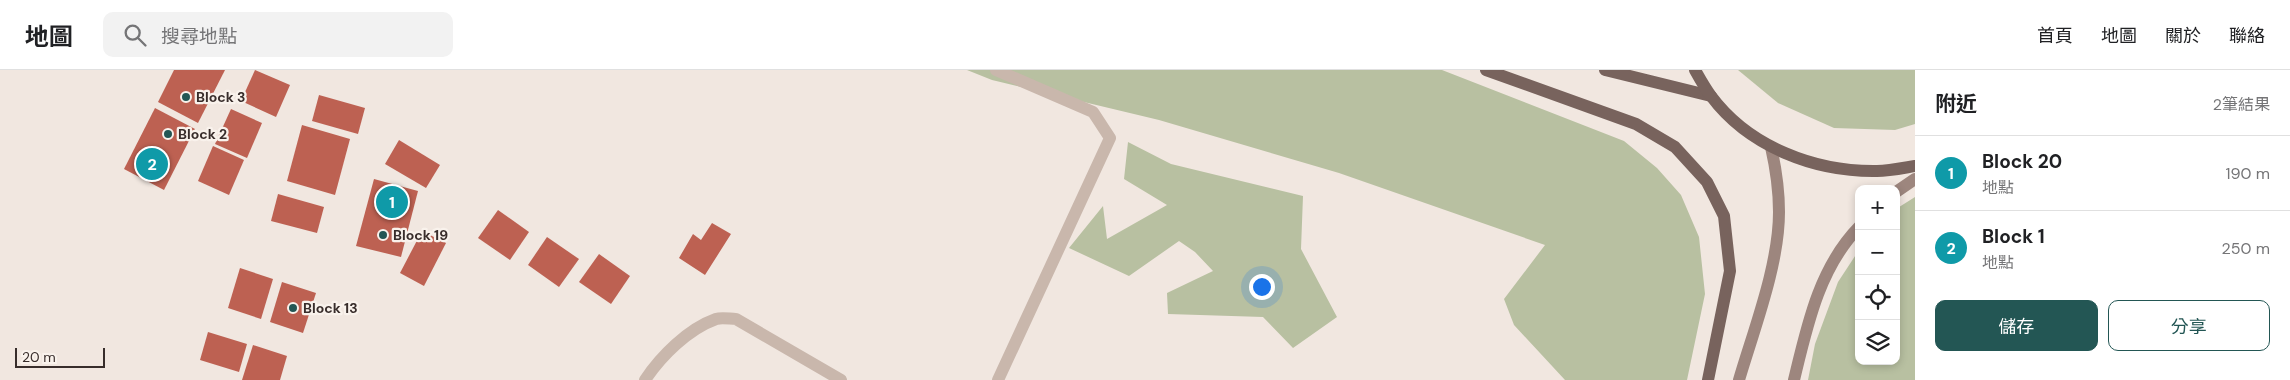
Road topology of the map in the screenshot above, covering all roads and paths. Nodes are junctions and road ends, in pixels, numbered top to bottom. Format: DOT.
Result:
graph roads {
  1 [pos="996,70"];
  2 [pos="1486,70"];
  3 [pos="1605,70"];
  4 [pos="1695,70"];
  5 [pos="1711,96"];
  6 [pos="1771,147"];
  7 [pos="1915,166"];
  8 [pos="1915,178"];
  9 [pos="1900,189"];
  10 [pos="1857,230"];
  11 [pos="646,380"];
  12 [pos="841,380"];
  13 [pos="998,380"];
  14 [pos="1708,380"];
  15 [pos="1739,380"];
  16 [pos="1794,380"];
  1 -- 13 [label="street"];
  2 -- 14 [label="main road"];
  3 -- 5 [label="main road"];
  4 -- 5 [label="main road"];
  5 -- 6 [label="main road"];
  6 -- 7 [label="main road"];
  6 -- 15 [label="main road"];
  8 -- 9 [label="main road"];
  10 -- 16 [label="main road"];
  11 -- 12 [label="street"];
}
